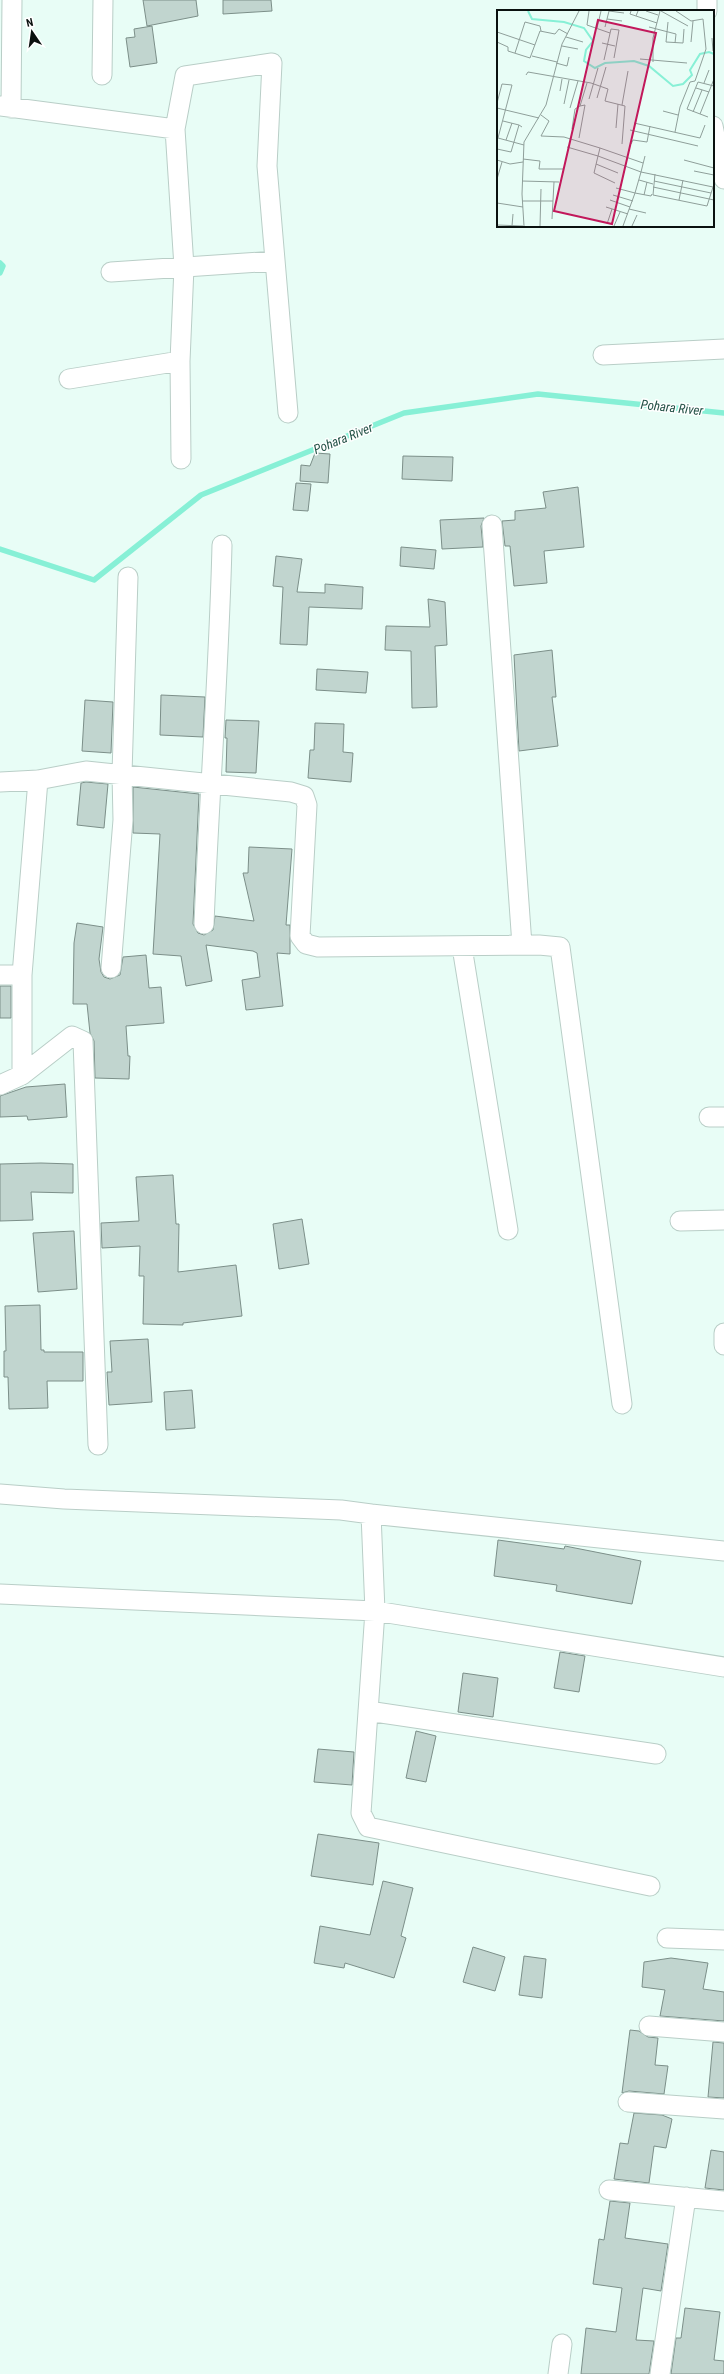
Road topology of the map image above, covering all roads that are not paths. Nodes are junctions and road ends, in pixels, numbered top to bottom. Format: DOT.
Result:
graph roads {
  1 [pos="12,0"];
  2 [pos="103,0"];
  3 [pos="707,0"];
  4 [pos="708,10"];
  5 [pos="102,75"];
  6 [pos="6,107"];
  7 [pos="175,129"];
  8 [pos="714,131"];
  9 [pos="724,180"];
  10 [pos="275,261"];
  11 [pos="184,267"];
  12 [pos="112,272"];
  13 [pos="724,349"];
  14 [pos="603,355"];
  15 [pos="180,361"];
  16 [pos="69,379"];
  17 [pos="288,413"];
  18 [pos="181,459"];
  19 [pos="492,525"];
  20 [pos="222,545"];
  21 [pos="128,577"];
  22 [pos="122,774"];
  23 [pos="38,780"];
  24 [pos="0,782"];
  25 [pos="210,783"];
  26 [pos="204,924"];
  27 [pos="522,945"];
  28 [pos="462,947"];
  29 [pos="111,968"];
  30 [pos="0,975"];
  31 [pos="22,975"];
  32 [pos="22,1075"];
  33 [pos="0,1085"];
  34 [pos="680,1220"];
  35 [pos="724,1220"];
  36 [pos="508,1230"];
  37 [pos="724,1333"];
  38 [pos="724,1345"];
  39 [pos="622,1404"];
  40 [pos="98,1445"];
  41 [pos="0,1494"];
  42 [pos="371,1514"];
  43 [pos="724,1551"];
  44 [pos="0,1594"];
  45 [pos="375,1611"];
  46 [pos="724,1667"];
  47 [pos="368,1711"];
  48 [pos="656,1754"];
  49 [pos="650,1886"];
  50 [pos="666,1938"];
  51 [pos="724,1940"];
  52 [pos="649,2026"];
  53 [pos="724,2032"];
  54 [pos="628,2102"];
  55 [pos="724,2109"];
  56 [pos="609,2190"];
  57 [pos="686,2197"];
  58 [pos="724,2201"];
  59 [pos="562,2344"];
  60 [pos="558,2374"];
  61 [pos="660,2374"];
  1 -- 6 [label="street"];
  2 -- 5 [label="street"];
  3 -- 4 [label="street"];
  6 -- 7 [label="street"];
  7 -- 10 [label="street"];
  7 -- 11 [label="street"];
  8 -- 9 [label="street"];
  10 -- 11 [label="street"];
  10 -- 17 [label="street"];
  11 -- 12 [label="street"];
  11 -- 15 [label="street"];
  13 -- 14 [label="street"];
  15 -- 16 [label="street"];
  15 -- 18 [label="street"];
  19 -- 27 [label="street"];
  20 -- 25 [label="street"];
  21 -- 22 [label="street"];
  22 -- 23 [label="street"];
  22 -- 25 [label="street"];
  22 -- 29 [label="street"];
  23 -- 24 [label="street"];
  23 -- 31 [label="street"];
  25 -- 26 [label="street"];
  25 -- 28 [label="street"];
  27 -- 28 [label="street"];
  27 -- 39 [label="street"];
  28 -- 36 [label="street"];
  30 -- 31 [label="street"];
  31 -- 32 [label="street"];
  32 -- 33 [label="street"];
  32 -- 40 [label="street"];
  34 -- 35 [label="street"];
  37 -- 38 [label="street"];
  41 -- 42 [label="street"];
  42 -- 43 [label="street"];
  42 -- 45 [label="street"];
  44 -- 45 [label="street"];
  45 -- 46 [label="street"];
  45 -- 47 [label="street"];
  47 -- 48 [label="street"];
  47 -- 49 [label="street"];
  50 -- 51 [label="street"];
  52 -- 53 [label="street"];
  54 -- 55 [label="street"];
  56 -- 57 [label="street"];
  57 -- 58 [label="street"];
  57 -- 61 [label="street"];
  59 -- 60 [label="street"];
}
